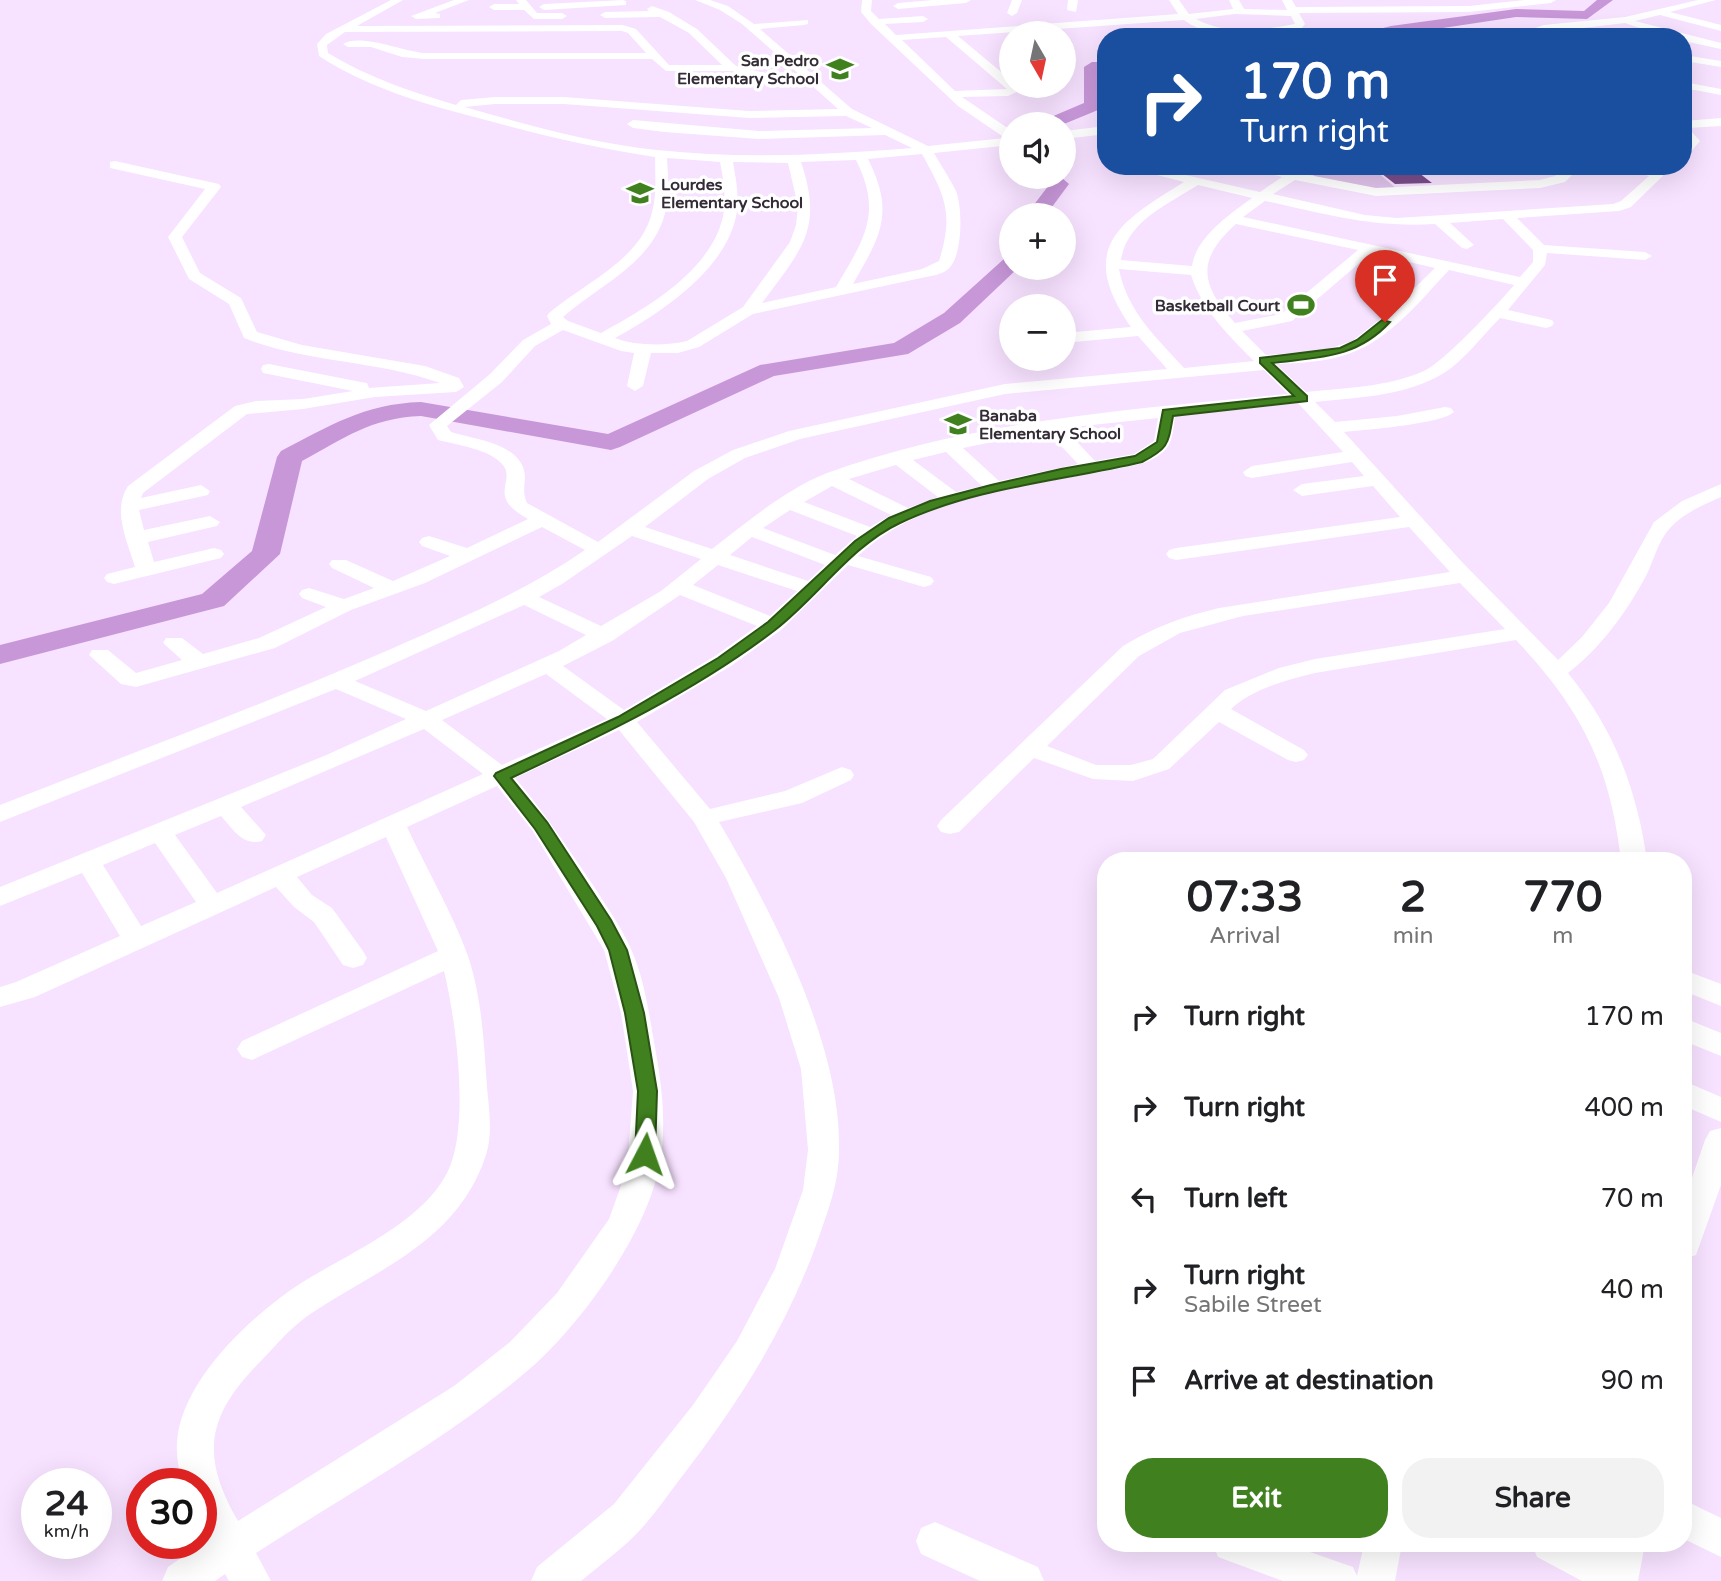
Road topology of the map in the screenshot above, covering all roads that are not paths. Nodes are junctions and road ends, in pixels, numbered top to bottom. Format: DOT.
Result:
graph roads {
  1 [pos="398,0"];
  2 [pos="464,0"];
  3 [pos="700,0"];
  4 [pos="1017,0"];
  5 [pos="1234,0"];
  6 [pos="1551,0"];
  7 [pos="628,1"];
  8 [pos="1709,1"];
  9 [pos="1172,3"];
  10 [pos="866,4"];
  11 [pos="962,4"];
  12 [pos="1721,4"];
  13 [pos="1072,5"];
  14 [pos="1217,5"];
  15 [pos="891,6"];
  16 [pos="494,7"];
  17 [pos="878,7"];
  18 [pos="1291,7"];
  19 [pos="528,8"];
  20 [pos="1084,9"];
  21 [pos="1060,11"];
  22 [pos="1024,13"];
  23 [pos="1660,13"];
  24 [pos="665,14"];
  25 [pos="631,15"];
  26 [pos="366,16"];
  27 [pos="391,16"];
  28 [pos="404,16"];
  29 [pos="416,16"];
  30 [pos="456,16"];
  31 [pos="482,16"];
  32 [pos="559,16"];
  33 [pos="968,16"];
  34 [pos="1184,17"];
  35 [pos="1237,17"];
  36 [pos="941,18"];
  37 [pos="1625,20"];
  38 [pos="804,22"];
  39 [pos="875,22"];
  40 [pos="1076,25"];
  41 [pos="1559,26"];
  42 [pos="752,27"];
  43 [pos="1719,27"];
  44 [pos="559,28"];
  45 [pos="1202,28"];
  46 [pos="1288,28"];
  47 [pos="1551,28"];
  48 [pos="1565,28"];
  49 [pos="1651,28"];
  50 [pos="341,29"];
  51 [pos="999,30"];
  52 [pos="950,34"];
  53 [pos="627,35"];
  54 [pos="892,38"];
  55 [pos="1692,39"];
  56 [pos="425,43"];
  57 [pos="322,44"];
  58 [pos="372,44"];
  59 [pos="1721,46"];
  60 [pos="655,56"];
  61 [pos="1692,58"];
  62 [pos="1718,60"];
  63 [pos="732,68"];
  64 [pos="810,79"];
  65 [pos="1692,87"];
  66 [pos="597,89"];
  67 [pos="1721,92"];
  68 [pos="952,94"];
  69 [pos="1721,101"];
  70 [pos="1707,102"];
  71 [pos="601,103"];
  72 [pos="446,106"];
  73 [pos="664,108"];
  74 [pos="848,111"];
  75 [pos="577,117"];
  76 [pos="1721,122"];
  77 [pos="1692,124"];
  78 [pos="623,129"];
  79 [pos="999,129"];
  80 [pos="885,131"];
  81 [pos="1097,134"];
  82 [pos="1076,135"];
  83 [pos="999,141"];
  84 [pos="594,144"];
  85 [pos="926,150"];
  86 [pos="661,154"];
  87 [pos="861,156"];
  88 [pos="726,158"];
  89 [pos="793,159"];
  90 [pos="115,164"];
  91 [pos="1165,175"];
  92 [pos="1294,175"];
  93 [pos="1312,175"];
  94 [pos="1564,175"];
  95 [pos="1657,175"];
  96 [pos="1194,182"];
  97 [pos="1264,197"];
  98 [pos="1506,215"];
  99 [pos="1233,219"];
  100 [pos="1438,219"];
  101 [pos="1468,245"];
  102 [pos="1368,249"];
  103 [pos="1645,256"];
  104 [pos="1539,257"];
  105 [pos="1518,263"];
  106 [pos="1112,264"];
  107 [pos="1613,264"];
  108 [pos="1445,266"];
  109 [pos="1198,271"];
  110 [pos="1522,282"];
  111 [pos="841,291"];
  112 [pos="748,310"];
  113 [pos="1496,312"];
  114 [pos="1546,323"];
  115 [pos="562,324"];
  116 [pos="1231,328"];
  117 [pos="1143,331"];
  118 [pos="1076,337"];
  119 [pos="602,339"];
  120 [pos="643,350"];
  121 [pos="1266,363"];
  122 [pos="269,369"];
  123 [pos="1179,372"];
  124 [pos="1432,374"];
  125 [pos="1454,382"];
  126 [pos="635,386"];
  127 [pos="455,387"];
  128 [pos="481,388"];
  129 [pos="376,392"];
  130 [pos="1303,399"];
  131 [pos="1445,412"];
  132 [pos="1167,413"];
  133 [pos="1051,425"];
  134 [pos="1329,428"];
  135 [pos="949,445"];
  136 [pos="1355,456"];
  137 [pos="899,458"];
  138 [pos="1092,468"];
  139 [pos="1252,472"];
  140 [pos="832,478"];
  141 [pos="1377,480"];
  142 [pos="995,488"];
  143 [pos="1302,490"];
  144 [pos="1721,490"];
  145 [pos="201,491"];
  146 [pos="951,499"];
  147 [pos="788,502"];
  148 [pos="130,506"];
  149 [pos="906,515"];
  150 [pos="541,520"];
  151 [pos="1413,521"];
  152 [pos="210,522"];
  153 [pos="630,528"];
  154 [pos="750,530"];
  155 [pos="872,535"];
  156 [pos="137,538"];
  157 [pos="429,542"];
  158 [pos="599,550"];
  159 [pos="214,554"];
  160 [pos="1177,554"];
  161 [pos="468,555"];
  162 [pos="717,558"];
  163 [pos="841,560"];
  164 [pos="339,564"];
  165 [pos="146,570"];
  166 [pos="1465,576"];
  167 [pos="114,579"];
  168 [pos="924,581"];
  169 [pos="678,587"];
  170 [pos="391,588"];
  171 [pos="810,588"];
  172 [pos="309,594"];
  173 [pos="523,597"];
  174 [pos="344,606"];
  175 [pos="773,625"];
  176 [pos="1519,633"];
  177 [pos="604,636"];
  178 [pos="174,643"];
  179 [pos="1432,647"];
  180 [pos="100,655"];
  181 [pos="199,662"];
  182 [pos="548,665"];
  183 [pos="1450,666"];
  184 [pos="1555,672"];
  185 [pos="336,681"];
  186 [pos="1215,710"];
  187 [pos="426,719"];
  188 [pos="623,720"];
  189 [pos="1030,748"];
  190 [pos="1296,755"];
  191 [pos="842,775"];
  192 [pos="502,776"];
  193 [pos="225,805"];
  194 [pos="0,814"];
  195 [pos="704,818"];
  196 [pos="393,825"];
  197 [pos="950,826"];
  198 [pos="160,832"];
  199 [pos="253,835"];
  200 [pos="1633,852"];
  201 [pos="88,861"];
  202 [pos="280,874"];
  203 [pos="0,897"];
  204 [pos="212,905"];
  205 [pos="135,939"];
  206 [pos="453,955"];
  207 [pos="353,958"];
  208 [pos="1692,983"];
  209 [pos="1721,996"];
  210 [pos="0,997"];
  211 [pos="1692,1033"];
  212 [pos="1721,1045"];
  213 [pos="252,1049"];
  214 [pos="1692,1097"];
  215 [pos="1721,1110"];
  216 [pos="1721,1140"];
  217 [pos="1692,1221"];
  218 [pos="196,1468"];
  219 [pos="217,1521"];
  220 [pos="1692,1523"];
  221 [pos="1721,1538"];
  222 [pos="935,1541"];
  223 [pos="232,1546"];
  224 [pos="1254,1552"];
  225 [pos="1381,1552"];
  226 [pos="1574,1552"];
  227 [pos="1621,1568"];
  228 [pos="1328,1579"];
  229 [pos="183,1581"];
  230 [pos="251,1581"];
  231 [pos="551,1581"];
  232 [pos="1024,1581"];
  233 [pos="1375,1581"];
  1 -- 26 [label="street"];
  2 -- 29 [label="street"];
  3 -- 42 [label="street"];
  4 -- 22 [label="street"];
  5 -- 35 [label="street"];
  6 -- 18 [label="street"];
  7 -- 19 [label="street"];
  7 -- 24 [label="street"];
  8 -- 12 [label="street"];
  8 -- 23 [label="street"];
  9 -- 14 [label="street"];
  9 -- 34 [label="street"];
  10 -- 17 [label="street"];
  10 -- 39 [label="street"];
  11 -- 15 [label="street"];
  11 -- 33 [label="street"];
  13 -- 20 [label="street"];
  13 -- 21 [label="street"];
  16 -- 19 [label="street"];
  18 -- 35 [label="street"];
  18 -- 46 [label="street"];
  19 -- 31 [label="street"];
  19 -- 32 [label="street"];
  23 -- 37 [label="street"];
  23 -- 43 [label="street"];
  24 -- 25 [label="street"];
  24 -- 63 [label="street"];
  25 -- 32 [label="street"];
  25 -- 53 [label="street"];
  26 -- 27 [label="street"];
  26 -- 50 [label="street"];
  28 -- 29 [label="street"];
  29 -- 30 [label="street"];
  32 -- 44 [label="street"];
  34 -- 35 [label="street"];
  34 -- 40 [label="street"];
  34 -- 45 [label="street"];
  36 -- 39 [label="street"];
  37 -- 41 [label="street"];
  37 -- 49 [label="street"];
  38 -- 42 [label="street"];
  39 -- 54 [label="street"];
  41 -- 47 [label="street"];
  41 -- 48 [label="street"];
  42 -- 64 [label="street"];
  44 -- 50 [label="street"];
  44 -- 53 [label="street"];
  50 -- 57 [label="street"];
  51 -- 52 [label="street"];
  52 -- 54 [label="street"];
  52 -- 68 [label="street"];
  53 -- 60 [label="street"];
  54 -- 68 [label="street"];
  55 -- 59 [label="street"];
  56 -- 58 [label="street"];
  57 -- 58 [label="street"];
  57 -- 72 [label="street"];
  58 -- 60 [label="street"];
  60 -- 63 [label="street"];
  61 -- 62 [label="street"];
  63 -- 64 [label="street"];
  64 -- 74 [label="street"];
  65 -- 67 [label="street"];
  66 -- 71 [label="street"];
  68 -- 79 [label="street"];
  69 -- 70 [label="street"];
  71 -- 72 [label="street"];
  71 -- 73 [label="street"];
  71 -- 75 [label="street"];
  72 -- 84 [label="street"];
  73 -- 74 [label="street"];
  73 -- 78 [label="street"];
  74 -- 80 [label="street"];
  76 -- 77 [label="street"];
  78 -- 80 [label="street"];
  78 -- 84 [label="street"];
  80 -- 85 [label="street"];
  81 -- 82 [label="street"];
  83 -- 85 [label="street"];
  84 -- 86 [label="street"];
  85 -- 87 [label="street"];
  85 -- 111 [label="street"];
  86 -- 88 [label="street"];
  86 -- 115 [label="street"];
  87 -- 89 [label="street"];
  87 -- 111 [label="street"];
  88 -- 89 [label="street"];
  88 -- 119 [label="street"];
  89 -- 112 [label="street"];
  90 -- 127 [label="street"];
  91 -- 96 [label="street"];
  92 -- 97 [label="street"];
  93 -- 94 [label="street"];
  95 -- 98 [label="street"];
  96 -- 97 [label="street"];
  96 -- 106 [label="street"];
  97 -- 99 [label="street"];
  97 -- 100 [label="street"];
  98 -- 100 [label="street"];
  98 -- 104 [label="street"];
  99 -- 102 [label="street"];
  99 -- 109 [label="street"];
  100 -- 101 [label="street"];
  102 -- 108 [label="street"];
  102 -- 116 [label="street"];
  103 -- 104 [label="street"];
  104 -- 105 [label="street"];
  104 -- 107 [label="street"];
  104 -- 110 [label="street"];
  106 -- 109 [label="street"];
  106 -- 117 [label="street"];
  108 -- 110 [label="street"];
  108 -- 121 [label="street"];
  109 -- 116 [label="street"];
  110 -- 113 [label="street"];
  111 -- 112 [label="street"];
  112 -- 120 [label="street"];
  113 -- 114 [label="street"];
  113 -- 124 [label="street"];
  115 -- 119 [label="street"];
  115 -- 128 [label="street"];
  116 -- 121 [label="street"];
  117 -- 118 [label="street"];
  117 -- 123 [label="street"];
  119 -- 120 [label="street"];
  120 -- 126 [label="street"];
  121 -- 123 [label="street"];
  121 -- 130 [label="street"];
  122 -- 129 [label="street"];
  123 -- 153 [label="street"];
  124 -- 125 [label="street"];
  124 -- 130 [label="street"];
  127 -- 128 [label="street"];
  127 -- 129 [label="street"];
  128 -- 150 [label="street"];
  129 -- 148 [label="street"];
  130 -- 132 [label="street"];
  130 -- 134 [label="street"];
  131 -- 134 [label="street"];
  132 -- 133 [label="street"];
  132 -- 138 [label="street"];
  133 -- 135 [label="street"];
  133 -- 138 [label="street"];
  134 -- 136 [label="street"];
  135 -- 137 [label="street"];
  135 -- 142 [label="street"];
  136 -- 139 [label="street"];
  136 -- 141 [label="street"];
  137 -- 140 [label="street"];
  137 -- 146 [label="street"];
  138 -- 142 [label="street"];
  140 -- 147 [label="street"];
  140 -- 149 [label="street"];
  141 -- 143 [label="street"];
  141 -- 151 [label="street"];
  142 -- 146 [label="street"];
  144 -- 184 [label="street"];
  145 -- 148 [label="street"];
  146 -- 149 [label="street"];
  147 -- 154 [label="street"];
  147 -- 155 [label="street"];
  148 -- 156 [label="street"];
  149 -- 155 [label="street"];
  150 -- 158 [label="street"];
  150 -- 161 [label="street"];
  151 -- 160 [label="street"];
  151 -- 166 [label="street"];
  152 -- 156 [label="street"];
  153 -- 158 [label="street"];
  153 -- 162 [label="street"];
  154 -- 162 [label="street"];
  154 -- 163 [label="street"];
  155 -- 163 [label="street"];
  156 -- 165 [label="street"];
  157 -- 161 [label="street"];
  158 -- 173 [label="street"];
  159 -- 165 [label="street"];
  161 -- 170 [label="street"];
  162 -- 169 [label="street"];
  162 -- 171 [label="street"];
  163 -- 168 [label="street"];
  163 -- 171 [label="street"];
  164 -- 170 [label="street"];
  165 -- 167 [label="street"];
  166 -- 176 [label="street"];
  166 -- 189 [label="street"];
  169 -- 175 [label="street"];
  169 -- 177 [label="street"];
  170 -- 174 [label="street"];
  171 -- 175 [label="street"];
  172 -- 174 [label="street"];
  173 -- 177 [label="street"];
  173 -- 185 [label="street"];
  174 -- 181 [label="street"];
  175 -- 188 [label="street"];
  176 -- 179 [label="street"];
  176 -- 184 [label="street"];
  177 -- 182 [label="street"];
  178 -- 181 [label="street"];
  179 -- 183 [label="street"];
  179 -- 186 [label="street"];
  180 -- 181 [label="street"];
  182 -- 187 [label="street"];
  182 -- 188 [label="street"];
  184 -- 200 [label="street"];
  185 -- 187 [label="street"];
  185 -- 194 [label="street"];
  186 -- 189 [label="street"];
  186 -- 190 [label="street"];
  187 -- 192 [label="street"];
  187 -- 193 [label="street"];
  188 -- 192 [label="street"];
  188 -- 195 [label="street"];
  189 -- 197 [label="street"];
  191 -- 195 [label="street"];
  192 -- 196 [label="street"];
  192 -- 223 [label="street"];
  193 -- 198 [label="street"];
  193 -- 199 [label="street"];
  195 -- 231 [label="street"];
  196 -- 202 [label="street"];
  196 -- 206 [label="street"];
  198 -- 201 [label="street"];
  198 -- 204 [label="street"];
  201 -- 203 [label="street"];
  201 -- 205 [label="street"];
  202 -- 204 [label="street"];
  202 -- 207 [label="street"];
  204 -- 205 [label="street"];
  205 -- 210 [label="street"];
  206 -- 213 [label="street"];
  206 -- 218 [label="street"];
  208 -- 209 [label="street"];
  211 -- 212 [label="street"];
  214 -- 215 [label="street"];
  216 -- 217 [label="street"];
  219 -- 223 [label="street"];
  220 -- 221 [label="street"];
  222 -- 232 [label="street"];
  223 -- 229 [label="street"];
  223 -- 230 [label="street"];
  224 -- 228 [label="street"];
  225 -- 233 [label="street"];
  226 -- 227 [label="street"];
}
